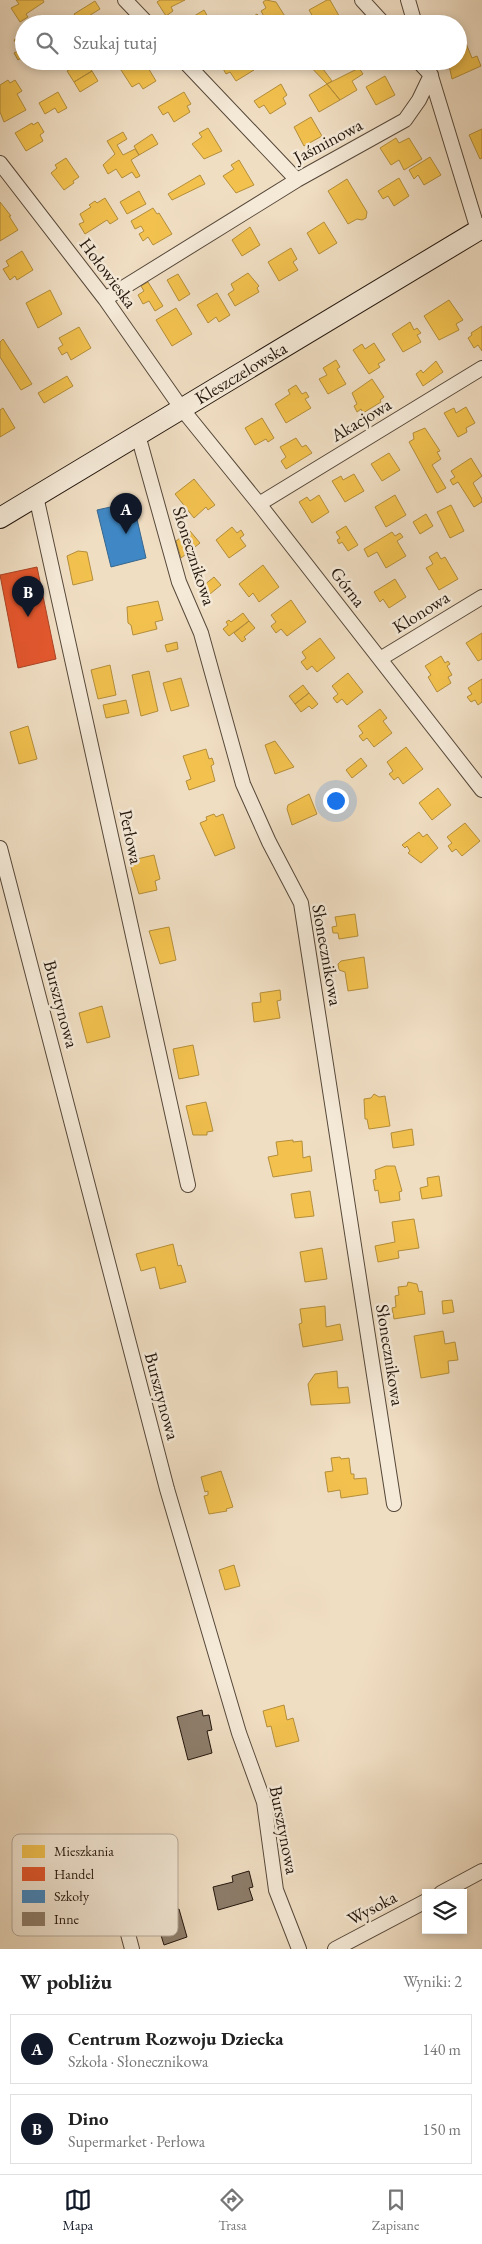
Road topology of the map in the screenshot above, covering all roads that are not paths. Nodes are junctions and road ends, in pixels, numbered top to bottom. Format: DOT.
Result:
graph roads {
  1 [pos="125,0"];
  2 [pos="362,0"];
  3 [pos="408,0"];
  4 [pos="139,15"];
  5 [pos="376,15"];
  6 [pos="412,15"];
  7 [pos="193,70"];
  8 [pos="426,70"];
  9 [pos="429,70"];
  10 [pos="431,76"];
  11 [pos="0,163"];
  12 [pos="297,180"];
  13 [pos="480,229"];
  14 [pos="105,299"];
  15 [pos="482,368"];
  16 [pos="182,409"];
  17 [pos="138,435"];
  18 [pos="36,496"];
  19 [pos="259,504"];
  20 [pos="0,518"];
  21 [pos="482,597"];
  22 [pos="380,660"];
  23 [pos="482,790"];
  24 [pos="0,848"];
  25 [pos="188,1185"];
  26 [pos="394,1504"];
  27 [pos="482,1871"];
  28 [pos="448,1889"];
  29 [pos="422,1903"];
  30 [pos="129,1936"];
  31 [pos="132,1949"];
  32 [pos="299,1949"];
  33 [pos="335,1949"];
  1 -- 4 [label="street"];
  2 -- 5 [label="street"];
  3 -- 6 [label="street"];
  7 -- 12 [label="street, Jaśminowa"];
  8 -- 10 [label="street"];
  9 -- 10 [label="street"];
  10 -- 12 [label="street, Jaśminowa"];
  10 -- 13 [label="street"];
  11 -- 14 [label="street, Hołowieska"];
  12 -- 14 [label="street"];
  13 -- 16 [label="main road, Kleszczelowska"];
  14 -- 16 [label="street, Hołowieska"];
  15 -- 19 [label="street, Akacjowa"];
  16 -- 17 [label="main road, Kleszczelowska"];
  16 -- 19 [label="street, Górna"];
  17 -- 18 [label="main road, Kleszczelowska"];
  17 -- 26 [label="street, Słonecznikowa"];
  18 -- 20 [label="main road, Kleszczelowska"];
  18 -- 25 [label="street, Perłowa"];
  19 -- 22 [label="street, Górna"];
  21 -- 22 [label="street, Klonowa"];
  22 -- 23 [label="street, Górna"];
  24 -- 32 [label="street, Bursztynowa"];
  27 -- 28 [label="street"];
  29 -- 33 [label="street, Wysoka"];
  30 -- 31 [label="street"];
}
